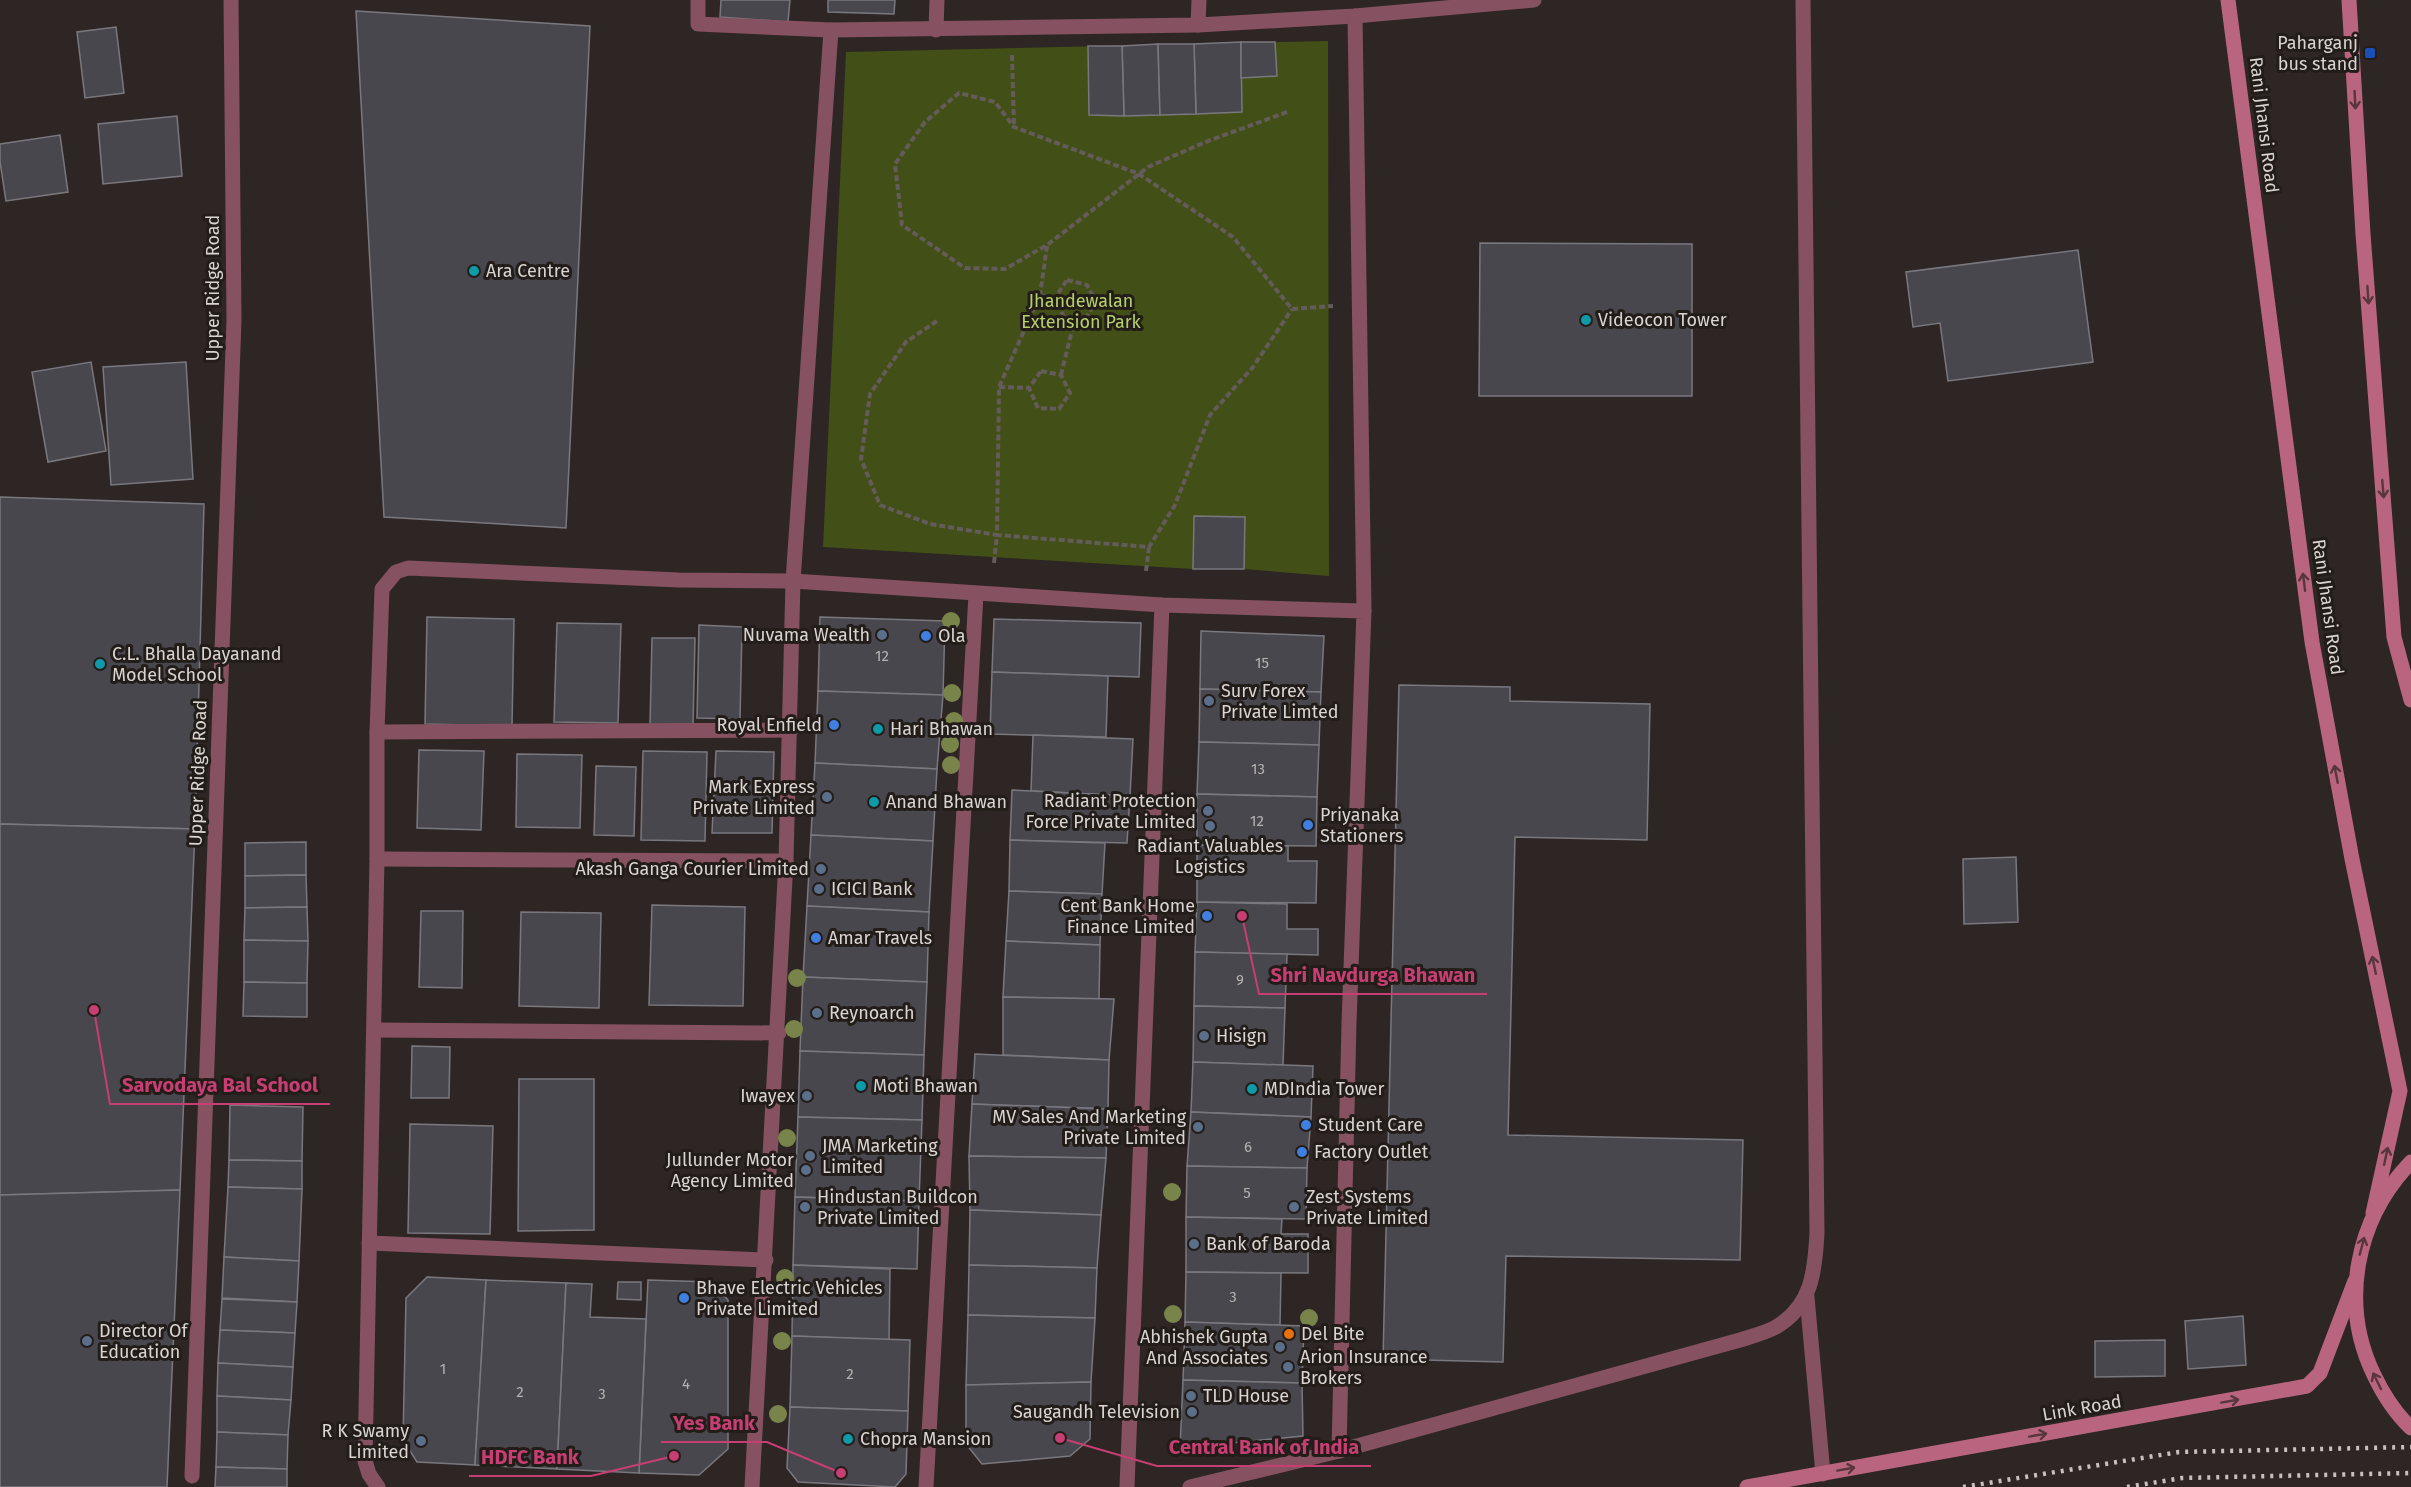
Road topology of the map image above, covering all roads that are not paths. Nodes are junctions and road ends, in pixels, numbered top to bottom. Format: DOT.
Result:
graph roads {
  1 [pos="231,0"];
  2 [pos="698,0"];
  3 [pos="937,0"];
  4 [pos="1199,0"];
  5 [pos="1534,0"];
  6 [pos="1803,0"];
  7 [pos="2228,0"];
  8 [pos="2349,0"];
  9 [pos="1354,16"];
  10 [pos="1198,25"];
  11 [pos="831,30"];
  12 [pos="936,30"];
  13 [pos="793,581"];
  14 [pos="976,594"];
  15 [pos="1162,605"];
  16 [pos="1364,611"];
  17 [pos="2411,700"];
  18 [pos="791,730"];
  19 [pos="377,732"];
  20 [pos="377,860"];
  21 [pos="786,861"];
  22 [pos="374,1030"];
  23 [pos="778,1033"];
  24 [pos="2411,1162"];
  25 [pos="2373,1213"];
  26 [pos="369,1243"];
  27 [pos="766,1260"];
  28 [pos="2355,1281"];
  29 [pos="1807,1297"];
  30 [pos="2411,1428"];
  31 [pos="1339,1451"];
  32 [pos="1823,1474"];
  33 [pos="192,1476"];
  34 [pos="378,1487"];
  35 [pos="752,1487"];
  36 [pos="926,1487"];
  37 [pos="1127,1487"];
  38 [pos="1190,1487"];
  39 [pos="1747,1487"];
  1 -- 33 [label="street, Upper Ridge Road"];
  2 -- 11 [label="street"];
  3 -- 12 [label="street"];
  4 -- 10 [label="street"];
  5 -- 9 [label="street"];
  6 -- 29 [label="street"];
  25 -- 7 [label="main road, Rani Jhansi Road, one-way"];
  8 -- 17 [label="main road, one-way"];
  9 -- 10 [label="street"];
  9 -- 16 [label="street"];
  10 -- 12 [label="street"];
  11 -- 12 [label="street"];
  11 -- 13 [label="street"];
  13 -- 14 [label="street"];
  13 -- 18 [label="street"];
  13 -- 19 [label="street"];
  14 -- 15 [label="street"];
  14 -- 36 [label="street"];
  15 -- 16 [label="street"];
  15 -- 37 [label="street"];
  16 -- 31 [label="street"];
  18 -- 19 [label="street"];
  18 -- 21 [label="street"];
  19 -- 20 [label="street"];
  20 -- 21 [label="street"];
  20 -- 22 [label="street"];
  21 -- 23 [label="street"];
  22 -- 23 [label="street"];
  22 -- 26 [label="street"];
  23 -- 27 [label="street"];
  24 -- 25 [label="main road"];
  28 -- 25 [label="main road, one-way"];
  26 -- 27 [label="street"];
  26 -- 34 [label="street"];
  27 -- 35 [label="street"];
  30 -- 28 [label="main road, one-way"];
  32 -- 28 [label="main road, Link Road, one-way"];
  29 -- 31 [label="street"];
  29 -- 32 [label="street"];
  31 -- 38 [label="street"];
  32 -- 39 [label="main road, Link Road"];
}
